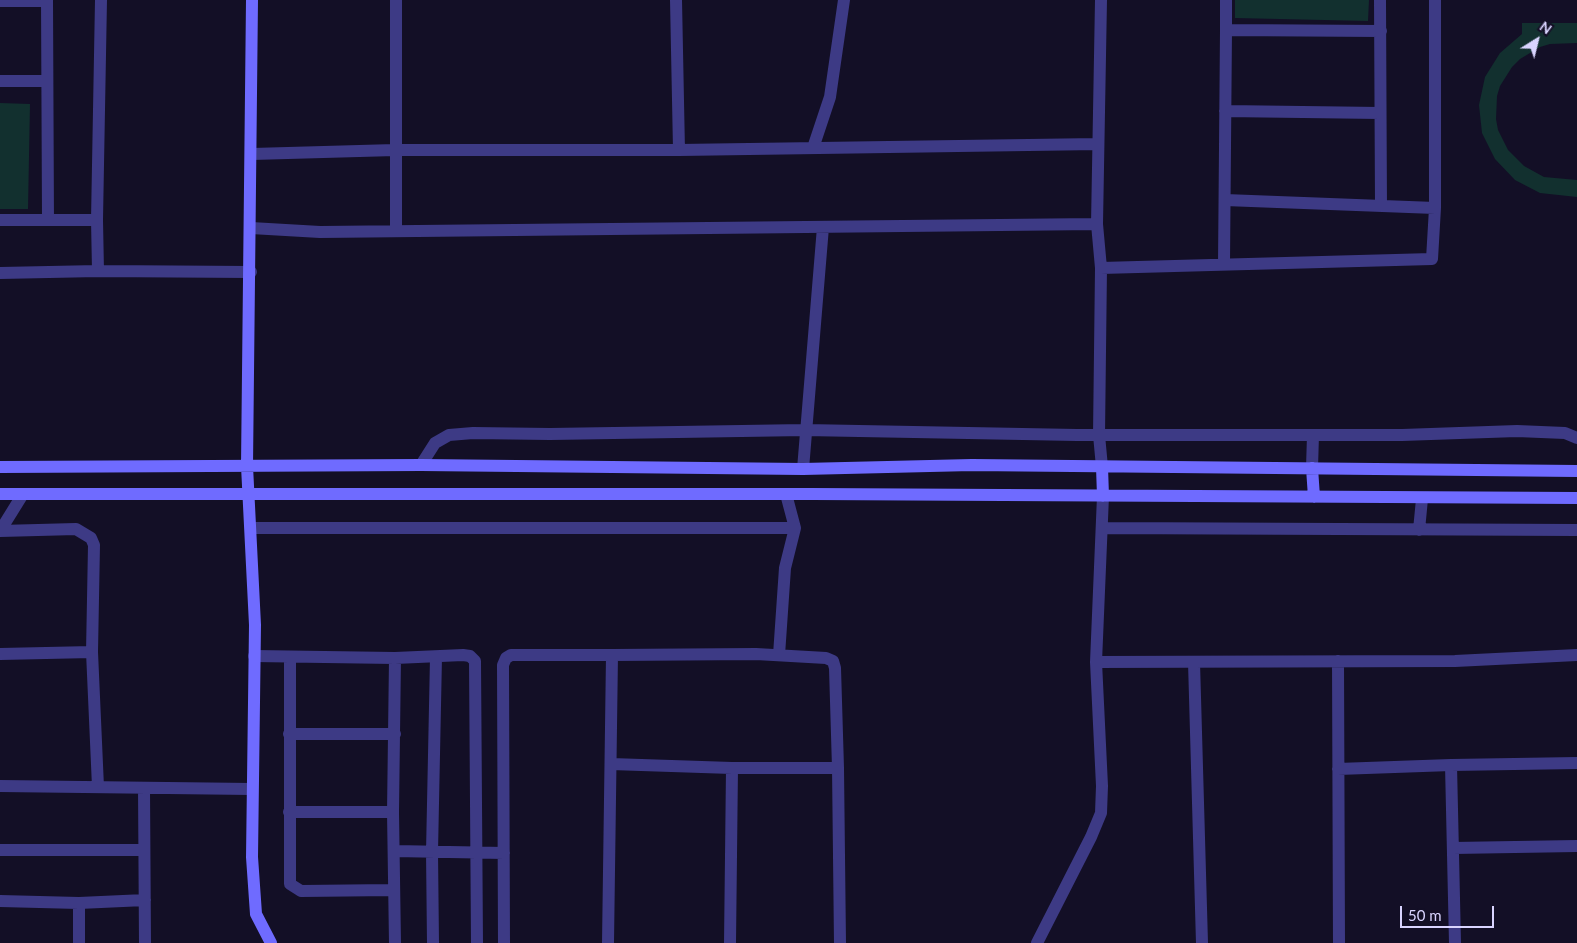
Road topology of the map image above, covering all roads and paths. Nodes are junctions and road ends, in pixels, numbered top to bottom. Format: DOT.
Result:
graph roads {
  1 [pos="101,0"];
  2 [pos="252,0"];
  3 [pos="396,0"];
  4 [pos="676,0"];
  5 [pos="844,0"];
  6 [pos="1101,0"];
  7 [pos="1226,0"];
  8 [pos="1380,0"];
  9 [pos="1435,0"];
  10 [pos="0,1"];
  11 [pos="47,1"];
  12 [pos="1226,30"];
  13 [pos="1380,31"];
  14 [pos="0,81"];
  15 [pos="47,81"];
  16 [pos="1225,111"];
  17 [pos="1380,113"];
  18 [pos="1098,144"];
  19 [pos="813,148"];
  20 [pos="394,150"];
  21 [pos="679,150"];
  22 [pos="252,154"];
  23 [pos="1225,200"];
  24 [pos="1380,206"];
  25 [pos="1435,208"];
  26 [pos="0,220"];
  27 [pos="48,220"];
  28 [pos="97,220"];
  29 [pos="1097,224"];
  30 [pos="823,227"];
  31 [pos="251,228"];
  32 [pos="396,231"];
  33 [pos="1224,263"];
  34 [pos="1101,268"];
  35 [pos="98,271"];
  36 [pos="251,272"];
  37 [pos="0,273"];
  38 [pos="805,430"];
  39 [pos="1100,435"];
  40 [pos="1313,435"];
  41 [pos="1577,438"];
  42 [pos="421,464"];
  43 [pos="247,466"];
  44 [pos="0,467"];
  45 [pos="1102,467"];
  46 [pos="1312,468"];
  47 [pos="803,469"];
  48 [pos="1577,471"];
  49 [pos="0,494"];
  50 [pos="23,494"];
  51 [pos="248,494"];
  52 [pos="786,494"];
  53 [pos="1102,496"];
  54 [pos="1314,497"];
  55 [pos="1577,498"];
  56 [pos="1422,499"];
  57 [pos="251,528"];
  58 [pos="795,528"];
  59 [pos="1102,528"];
  60 [pos="1419,530"];
  61 [pos="1577,530"];
  62 [pos="0,531"];
  63 [pos="92,652"];
  64 [pos="0,654"];
  65 [pos="612,655"];
  66 [pos="1577,655"];
  67 [pos="254,656"];
  68 [pos="779,656"];
  69 [pos="290,657"];
  70 [pos="436,657"];
  71 [pos="396,658"];
  72 [pos="1338,661"];
  73 [pos="1096,662"];
  74 [pos="1194,662"];
  75 [pos="289,734"];
  76 [pos="395,734"];
  77 [pos="1577,763"];
  78 [pos="611,764"];
  79 [pos="1451,765"];
  80 [pos="732,768"];
  81 [pos="838,768"];
  82 [pos="1338,769"];
  83 [pos="0,786"];
  84 [pos="98,787"];
  85 [pos="144,788"];
  86 [pos="251,788"];
  87 [pos="289,812"];
  88 [pos="393,812"];
  89 [pos="1577,846"];
  90 [pos="1453,848"];
  91 [pos="0,850"];
  92 [pos="144,850"];
  93 [pos="394,851"];
  94 [pos="432,852"];
  95 [pos="477,852"];
  96 [pos="504,853"];
  97 [pos="394,890"];
  98 [pos="145,900"];
  99 [pos="0,901"];
  100 [pos="79,902"];
  101 [pos="79,943"];
  102 [pos="145,943"];
  103 [pos="271,943"];
  104 [pos="394,943"];
  105 [pos="433,943"];
  106 [pos="477,943"];
  107 [pos="504,943"];
  108 [pos="608,943"];
  109 [pos="730,943"];
  110 [pos="840,943"];
  111 [pos="1037,943"];
  112 [pos="1202,943"];
  113 [pos="1339,943"];
  114 [pos="1455,943"];
  1 -- 28 [label="street"];
  2 -- 22 [label="main road"];
  3 -- 20 [label="street"];
  4 -- 21 [label="street"];
  5 -- 19 [label="street"];
  6 -- 18 [label="street"];
  7 -- 12 [label="street"];
  8 -- 13 [label="street"];
  9 -- 25 [label="street"];
  10 -- 11 [label="street"];
  11 -- 15 [label="street"];
  12 -- 13 [label="street"];
  12 -- 16 [label="street"];
  13 -- 17 [label="street"];
  14 -- 15 [label="street"];
  15 -- 27 [label="street"];
  16 -- 17 [label="street"];
  16 -- 23 [label="street"];
  17 -- 24 [label="street"];
  18 -- 19 [label="street"];
  18 -- 29 [label="street"];
  19 -- 21 [label="street"];
  20 -- 21 [label="street"];
  20 -- 22 [label="street"];
  20 -- 32 [label="street"];
  22 -- 31 [label="main road"];
  23 -- 24 [label="street"];
  23 -- 33 [label="street"];
  24 -- 25 [label="street"];
  25 -- 33 [label="street"];
  26 -- 27 [label="street"];
  27 -- 28 [label="street"];
  28 -- 35 [label="street"];
  29 -- 30 [label="street"];
  29 -- 34 [label="street"];
  30 -- 32 [label="street"];
  30 -- 38 [label="street"];
  31 -- 32 [label="street"];
  31 -- 36 [label="main road"];
  33 -- 34 [label="street"];
  34 -- 39 [label="street"];
  35 -- 36 [label="street"];
  35 -- 37 [label="street"];
  36 -- 43 [label="main road"];
  38 -- 39 [label="street"];
  38 -- 42 [label="street"];
  38 -- 47 [label="street"];
  39 -- 40 [label="street"];
  39 -- 45 [label="street"];
  40 -- 41 [label="street"];
  40 -- 46 [label="street"];
  42 -- 43 [label="main road"];
  42 -- 47 [label="main road"];
  43 -- 44 [label="main road"];
  43 -- 51 [label="main road"];
  45 -- 46 [label="main road"];
  45 -- 47 [label="main road"];
  45 -- 53 [label="main road"];
  46 -- 48 [label="main road"];
  46 -- 54 [label="main road"];
  49 -- 50 [label="main road"];
  50 -- 51 [label="main road"];
  50 -- 62 [label="street"];
  51 -- 52 [label="main road"];
  51 -- 57 [label="main road"];
  52 -- 53 [label="main road"];
  52 -- 58 [label="street"];
  53 -- 54 [label="main road"];
  53 -- 59 [label="street"];
  54 -- 56 [label="main road"];
  55 -- 56 [label="main road"];
  56 -- 60 [label="street"];
  57 -- 58 [label="street"];
  57 -- 67 [label="main road"];
  58 -- 68 [label="street"];
  59 -- 60 [label="street"];
  59 -- 73 [label="street"];
  60 -- 61 [label="street"];
  62 -- 63 [label="street"];
  63 -- 64 [label="street"];
  63 -- 84 [label="street"];
  65 -- 68 [label="street"];
  65 -- 78 [label="street"];
  65 -- 96 [label="street"];
  66 -- 72 [label="street"];
  67 -- 69 [label="street"];
  67 -- 86 [label="main road"];
  68 -- 81 [label="street"];
  69 -- 71 [label="street"];
  69 -- 75 [label="street"];
  70 -- 71 [label="street"];
  70 -- 94 [label="street"];
  70 -- 95 [label="street"];
  71 -- 76 [label="street"];
  72 -- 74 [label="street"];
  72 -- 82 [label="street"];
  73 -- 74 [label="street"];
  73 -- 111 [label="street"];
  74 -- 112 [label="street"];
  75 -- 76 [label="street"];
  75 -- 87 [label="street"];
  76 -- 88 [label="street"];
  77 -- 79 [label="street"];
  78 -- 80 [label="street"];
  78 -- 108 [label="street"];
  79 -- 82 [label="street"];
  79 -- 90 [label="street"];
  80 -- 81 [label="street"];
  80 -- 109 [label="street"];
  81 -- 110 [label="street"];
  82 -- 113 [label="street"];
  83 -- 84 [label="street"];
  84 -- 85 [label="street"];
  85 -- 86 [label="street"];
  85 -- 92 [label="street"];
  86 -- 103 [label="main road"];
  87 -- 88 [label="street"];
  87 -- 97 [label="street"];
  88 -- 93 [label="street"];
  89 -- 90 [label="street"];
  90 -- 114 [label="street"];
  91 -- 92 [label="street"];
  92 -- 98 [label="street"];
  93 -- 94 [label="street"];
  93 -- 97 [label="street"];
  94 -- 95 [label="street"];
  94 -- 105 [label="street"];
  95 -- 96 [label="street"];
  95 -- 106 [label="street"];
  96 -- 107 [label="street"];
  97 -- 104 [label="street"];
  98 -- 100 [label="street"];
  98 -- 102 [label="street"];
  99 -- 100 [label="street"];
  100 -- 101 [label="street"];
}
